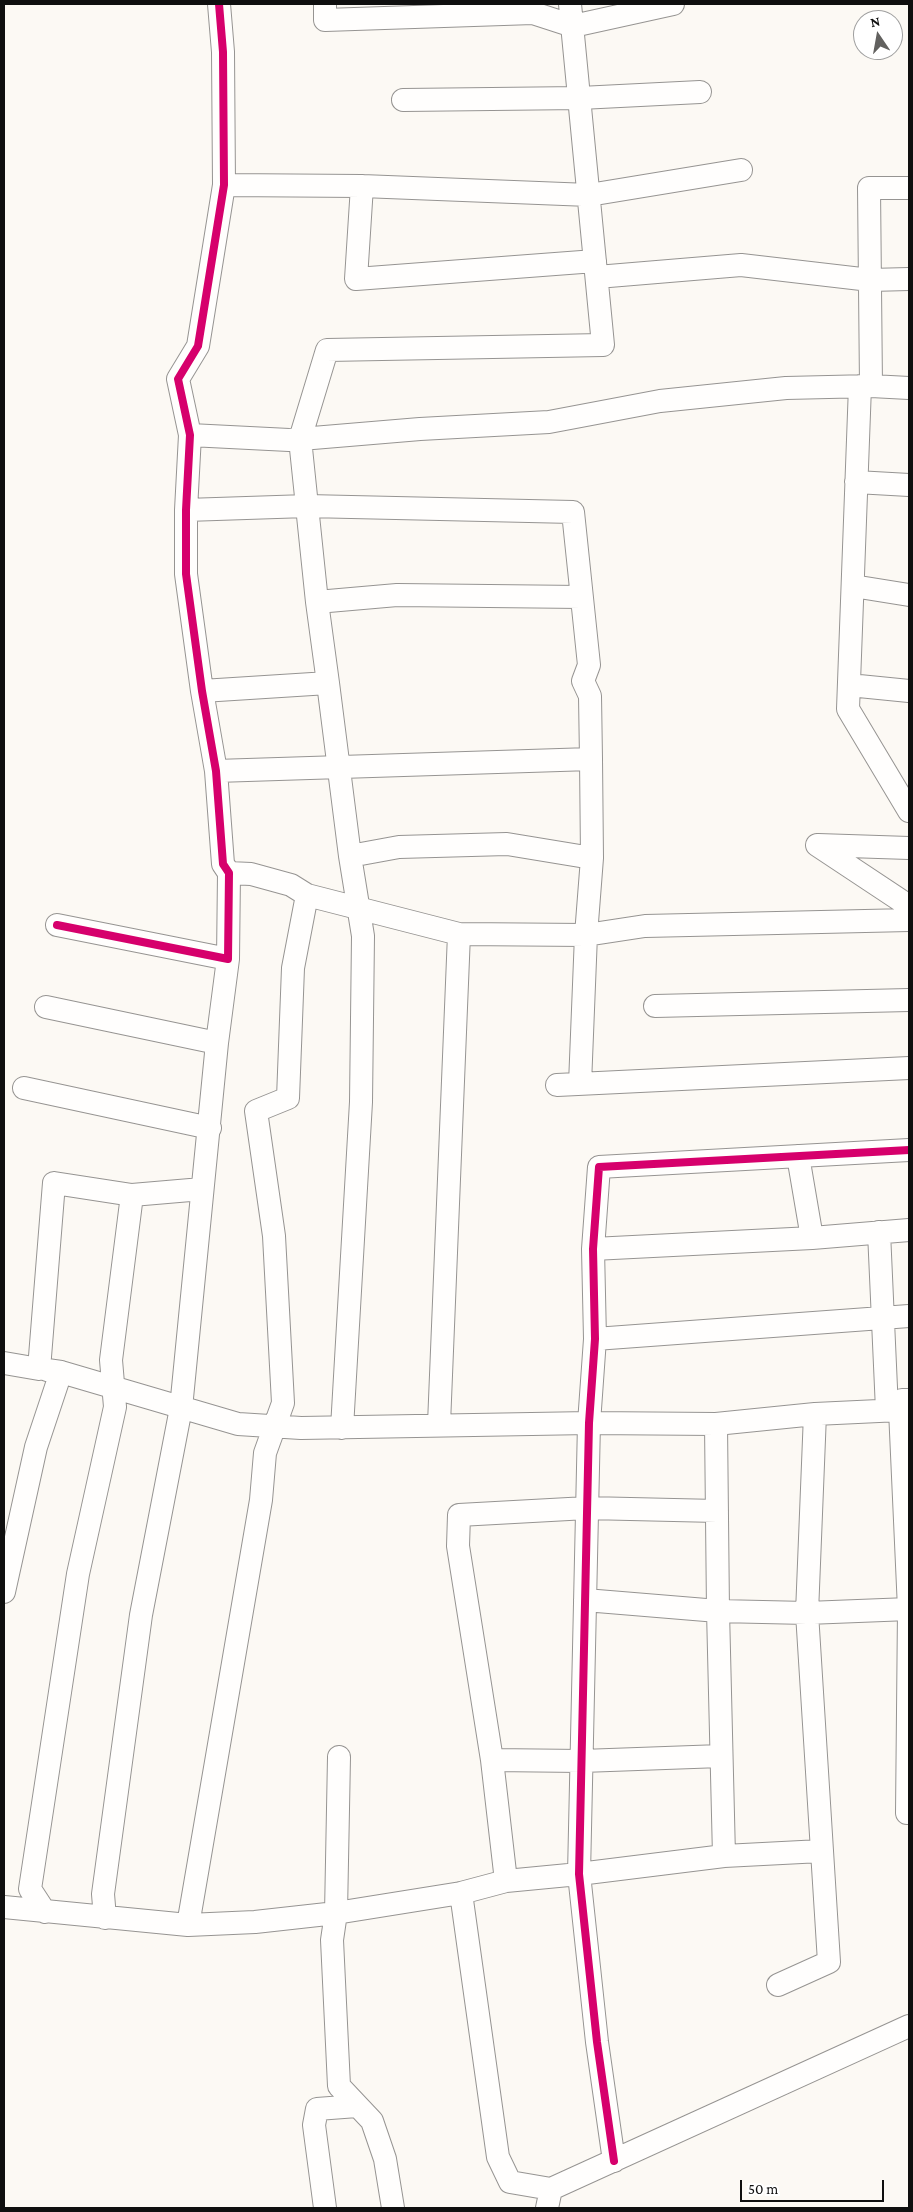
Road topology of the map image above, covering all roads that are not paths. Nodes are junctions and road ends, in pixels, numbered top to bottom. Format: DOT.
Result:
graph roads {
  1 [pos="218,4"];
  2 [pos="325,4"];
  3 [pos="570,4"];
  4 [pos="673,4"];
  5 [pos="572,26"];
  6 [pos="700,92"];
  7 [pos="580,98"];
  8 [pos="403,100"];
  9 [pos="741,170"];
  10 [pos="224,185"];
  11 [pos="362,186"];
  12 [pos="909,188"];
  13 [pos="589,195"];
  14 [pos="596,269"];
  15 [pos="909,279"];
  16 [pos="870,280"];
  17 [pos="865,386"];
  18 [pos="909,388"];
  19 [pos="190,435"];
  20 [pos="300,439"];
  21 [pos="856,482"];
  22 [pos="909,485"];
  23 [pos="307,506"];
  24 [pos="186,510"];
  25 [pos="853,586"];
  26 [pos="909,595"];
  27 [pos="581,597"];
  28 [pos="317,602"];
  29 [pos="328,683"];
  30 [pos="849,686"];
  31 [pos="202,691"];
  32 [pos="909,691"];
  33 [pos="591,759"];
  34 [pos="339,767"];
  35 [pos="216,771"];
  36 [pos="909,811"];
  37 [pos="909,848"];
  38 [pos="350,856"];
  39 [pos="592,858"];
  40 [pos="229,873"];
  41 [pos="307,896"];
  42 [pos="909,906"];
  43 [pos="357,908"];
  44 [pos="909,920"];
  45 [pos="58,925"];
  46 [pos="459,934"];
  47 [pos="586,935"];
  48 [pos="228,960"];
  49 [pos="909,1000"];
  50 [pos="655,1006"];
  51 [pos="46,1007"];
  52 [pos="217,1043"];
  53 [pos="909,1068"];
  54 [pos="580,1084"];
  55 [pos="557,1085"];
  56 [pos="24,1088"];
  57 [pos="210,1128"];
  58 [pos="909,1150"];
  59 [pos="798,1156"];
  60 [pos="202,1189"];
  61 [pos="132,1195"];
  62 [pos="909,1230"];
  63 [pos="879,1232"];
  64 [pos="812,1238"];
  65 [pos="593,1249"];
  66 [pos="909,1316"];
  67 [pos="883,1318"];
  68 [pos="595,1339"];
  69 [pos="4,1363"];
  70 [pos="39,1369"];
  71 [pos="61,1372"];
  72 [pos="112,1386"];
  73 [pos="181,1408"];
  74 [pos="901,1409"];
  75 [pos="815,1414"];
  76 [pos="589,1422"];
  77 [pos="439,1424"];
  78 [pos="716,1424"];
  79 [pos="275,1427"];
  80 [pos="342,1428"];
  81 [pos="587,1508"];
  82 [pos="717,1511"];
  83 [pos="4,1592"];
  84 [pos="585,1600"];
  85 [pos="909,1609"];
  86 [pos="718,1611"];
  87 [pos="807,1613"];
  88 [pos="721,1756"];
  89 [pos="339,1757"];
  90 [pos="492,1760"];
  91 [pos="582,1761"];
  92 [pos="909,1813"];
  93 [pos="821,1851"];
  94 [pos="724,1856"];
  95 [pos="579,1874"];
  96 [pos="506,1881"];
  97 [pos="460,1893"];
  98 [pos="4,1907"];
  99 [pos="45,1912"];
  100 [pos="336,1913"];
  101 [pos="104,1918"];
  102 [pos="188,1925"];
  103 [pos="778,1985"];
  104 [pos="909,2026"];
  105 [pos="357,2106"];
  106 [pos="614,2161"];
  107 [pos="549,2199"];
  108 [pos="325,2208"];
  109 [pos="393,2208"];
  1 -- 10 [label="street"];
  2 -- 5 [label="street"];
  3 -- 5 [label="street"];
  4 -- 5 [label="street"];
  5 -- 7 [label="street"];
  6 -- 7 [label="street"];
  7 -- 8 [label="street"];
  7 -- 13 [label="street"];
  9 -- 13 [label="street"];
  10 -- 11 [label="street"];
  10 -- 19 [label="street"];
  11 -- 13 [label="street"];
  11 -- 14 [label="street"];
  12 -- 16 [label="street"];
  13 -- 14 [label="street"];
  14 -- 16 [label="street"];
  14 -- 20 [label="street"];
  15 -- 16 [label="street"];
  16 -- 17 [label="street"];
  17 -- 18 [label="street"];
  17 -- 20 [label="street"];
  17 -- 21 [label="street"];
  19 -- 20 [label="street"];
  19 -- 24 [label="street"];
  20 -- 23 [label="street"];
  21 -- 22 [label="street"];
  21 -- 25 [label="street"];
  23 -- 24 [label="street"];
  23 -- 27 [label="street"];
  23 -- 28 [label="street"];
  24 -- 31 [label="street"];
  25 -- 26 [label="street"];
  25 -- 30 [label="street"];
  27 -- 28 [label="street"];
  27 -- 33 [label="street"];
  28 -- 29 [label="street"];
  29 -- 31 [label="street"];
  29 -- 34 [label="street"];
  30 -- 32 [label="street"];
  30 -- 36 [label="street"];
  31 -- 35 [label="street"];
  33 -- 34 [label="street"];
  33 -- 39 [label="street"];
  34 -- 35 [label="street"];
  34 -- 38 [label="street"];
  35 -- 40 [label="street"];
  37 -- 42 [label="street"];
  38 -- 39 [label="street"];
  38 -- 43 [label="street"];
  39 -- 47 [label="street"];
  40 -- 41 [label="street"];
  40 -- 48 [label="street"];
  41 -- 43 [label="street"];
  41 -- 79 [label="street"];
  43 -- 46 [label="street"];
  43 -- 80 [label="street"];
  44 -- 47 [label="street"];
  45 -- 48 [label="street"];
  46 -- 47 [label="street"];
  46 -- 77 [label="street"];
  47 -- 54 [label="street"];
  48 -- 52 [label="street"];
  49 -- 50 [label="street"];
  51 -- 52 [label="street"];
  52 -- 57 [label="street"];
  53 -- 54 [label="street"];
  54 -- 55 [label="street"];
  56 -- 57 [label="street"];
  57 -- 60 [label="street"];
  58 -- 59 [label="street"];
  59 -- 64 [label="street"];
  59 -- 65 [label="street"];
  60 -- 61 [label="street"];
  60 -- 73 [label="street"];
  61 -- 70 [label="street"];
  61 -- 72 [label="street"];
  62 -- 63 [label="street"];
  63 -- 64 [label="street"];
  63 -- 67 [label="street"];
  64 -- 65 [label="street"];
  65 -- 68 [label="street"];
  66 -- 67 [label="street"];
  67 -- 68 [label="street"];
  67 -- 74 [label="street"];
  68 -- 76 [label="street"];
  69 -- 70 [label="street"];
  70 -- 71 [label="street"];
  71 -- 72 [label="street"];
  71 -- 83 [label="street"];
  72 -- 73 [label="street"];
  72 -- 99 [label="street"];
  73 -- 79 [label="street"];
  73 -- 101 [label="street"];
  74 -- 75 [label="street"];
  74 -- 85 [label="street"];
  75 -- 78 [label="street"];
  75 -- 87 [label="street"];
  76 -- 77 [label="street"];
  76 -- 78 [label="street"];
  76 -- 81 [label="street"];
  77 -- 80 [label="street"];
  78 -- 82 [label="street"];
  79 -- 80 [label="street"];
  79 -- 102 [label="street"];
  81 -- 82 [label="street"];
  81 -- 84 [label="street"];
  81 -- 90 [label="street"];
  82 -- 86 [label="street"];
  84 -- 86 [label="street"];
  84 -- 91 [label="street"];
  85 -- 87 [label="street"];
  85 -- 92 [label="street"];
  86 -- 87 [label="street"];
  86 -- 88 [label="street"];
  87 -- 93 [label="street"];
  88 -- 91 [label="street"];
  88 -- 94 [label="street"];
  89 -- 100 [label="street"];
  90 -- 91 [label="street"];
  90 -- 96 [label="street"];
  91 -- 95 [label="street"];
  93 -- 94 [label="street"];
  93 -- 103 [label="street"];
  94 -- 95 [label="street"];
  95 -- 96 [label="street"];
  95 -- 106 [label="street"];
  96 -- 97 [label="street"];
  97 -- 100 [label="street"];
  97 -- 107 [label="street"];
  98 -- 99 [label="street"];
  99 -- 101 [label="street"];
  100 -- 102 [label="street"];
  100 -- 105 [label="street"];
  101 -- 102 [label="street"];
  104 -- 106 [label="street"];
  105 -- 108 [label="street"];
  105 -- 109 [label="street"];
  106 -- 107 [label="street"];
}
